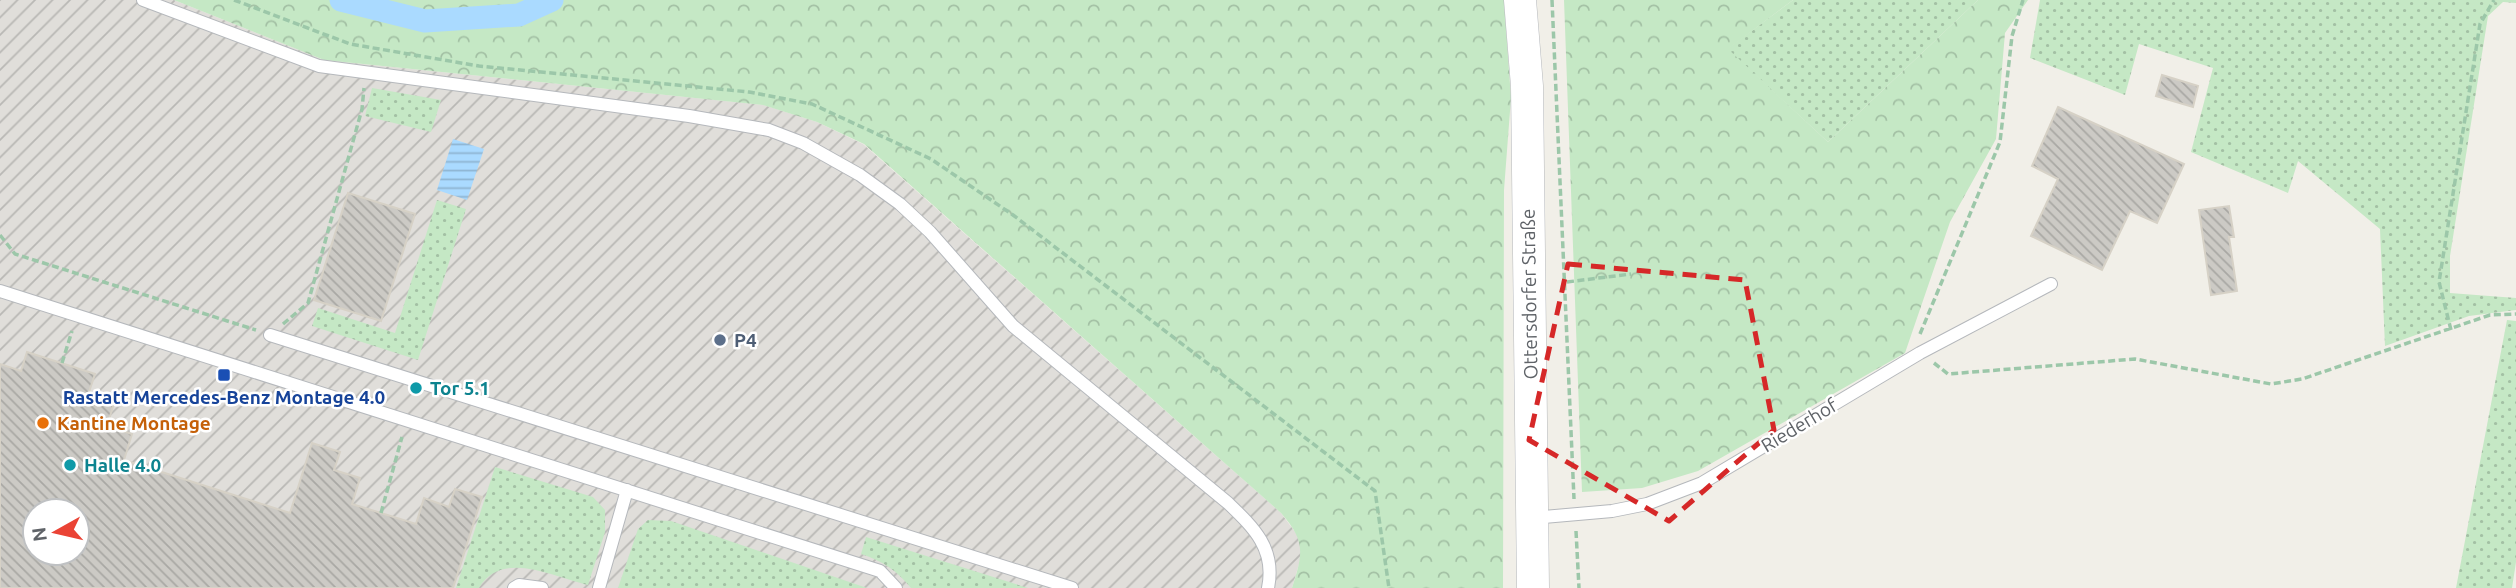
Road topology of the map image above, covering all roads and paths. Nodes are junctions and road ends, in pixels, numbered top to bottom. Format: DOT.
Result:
graph roads {
  1 [pos="143,0"];
  2 [pos="234,0"];
  3 [pos="1520,0"];
  4 [pos="1552,0"];
  5 [pos="2023,0"];
  6 [pos="2494,0"];
  7 [pos="370,48"];
  8 [pos="366,73"];
  9 [pos="0,235"];
  10 [pos="1631,274"];
  11 [pos="1567,282"];
  12 [pos="2051,284"];
  13 [pos="0,291"];
  14 [pos="2516,314"];
  15 [pos="77,316"];
  16 [pos="2451,330"];
  17 [pos="270,335"];
  18 [pos="1920,353"];
  19 [pos="62,363"];
  20 [pos="407,420"];
  21 [pos="627,490"];
  22 [pos="382,513"];
  23 [pos="1575,515"];
  24 [pos="1531,518"];
  25 [pos="514,588"];
  26 [pos="542,588"];
  27 [pos="599,588"];
  28 [pos="896,588"];
  29 [pos="1072,588"];
  30 [pos="1268,588"];
  31 [pos="1389,588"];
  32 [pos="1533,588"];
  33 [pos="1579,588"];
  1 -- 8 [label="lane"];
  2 -- 7 [label="path"];
  3 -- 24 [label="street, Ottersdorfer Straße"];
  4 -- 11 [label="path"];
  5 -- 18 [label="path"];
  6 -- 16 [label="path"];
  7 -- 8 [label="path"];
  7 -- 31 [label="path"];
  8 -- 17 [label="path"];
  8 -- 30 [label="lane"];
  9 -- 17 [label="path"];
  10 -- 11 [label="path"];
  11 -- 23 [label="path"];
  12 -- 18 [label="lane, Riederhof"];
  13 -- 15 [label="lane"];
  14 -- 16 [label="path"];
  15 -- 19 [label="path"];
  15 -- 20 [label="lane"];
  16 -- 18 [label="path"];
  17 -- 29 [label="lane"];
  18 -- 23 [label="lane, Riederhof"];
  20 -- 21 [label="lane"];
  20 -- 22 [label="path"];
  21 -- 27 [label="lane"];
  21 -- 28 [label="lane"];
  23 -- 24 [label="lane, Riederhof"];
  23 -- 33 [label="path"];
  24 -- 32 [label="street, Ottersdorfer Straße"];
  25 -- 26 [label="lane"];
}
